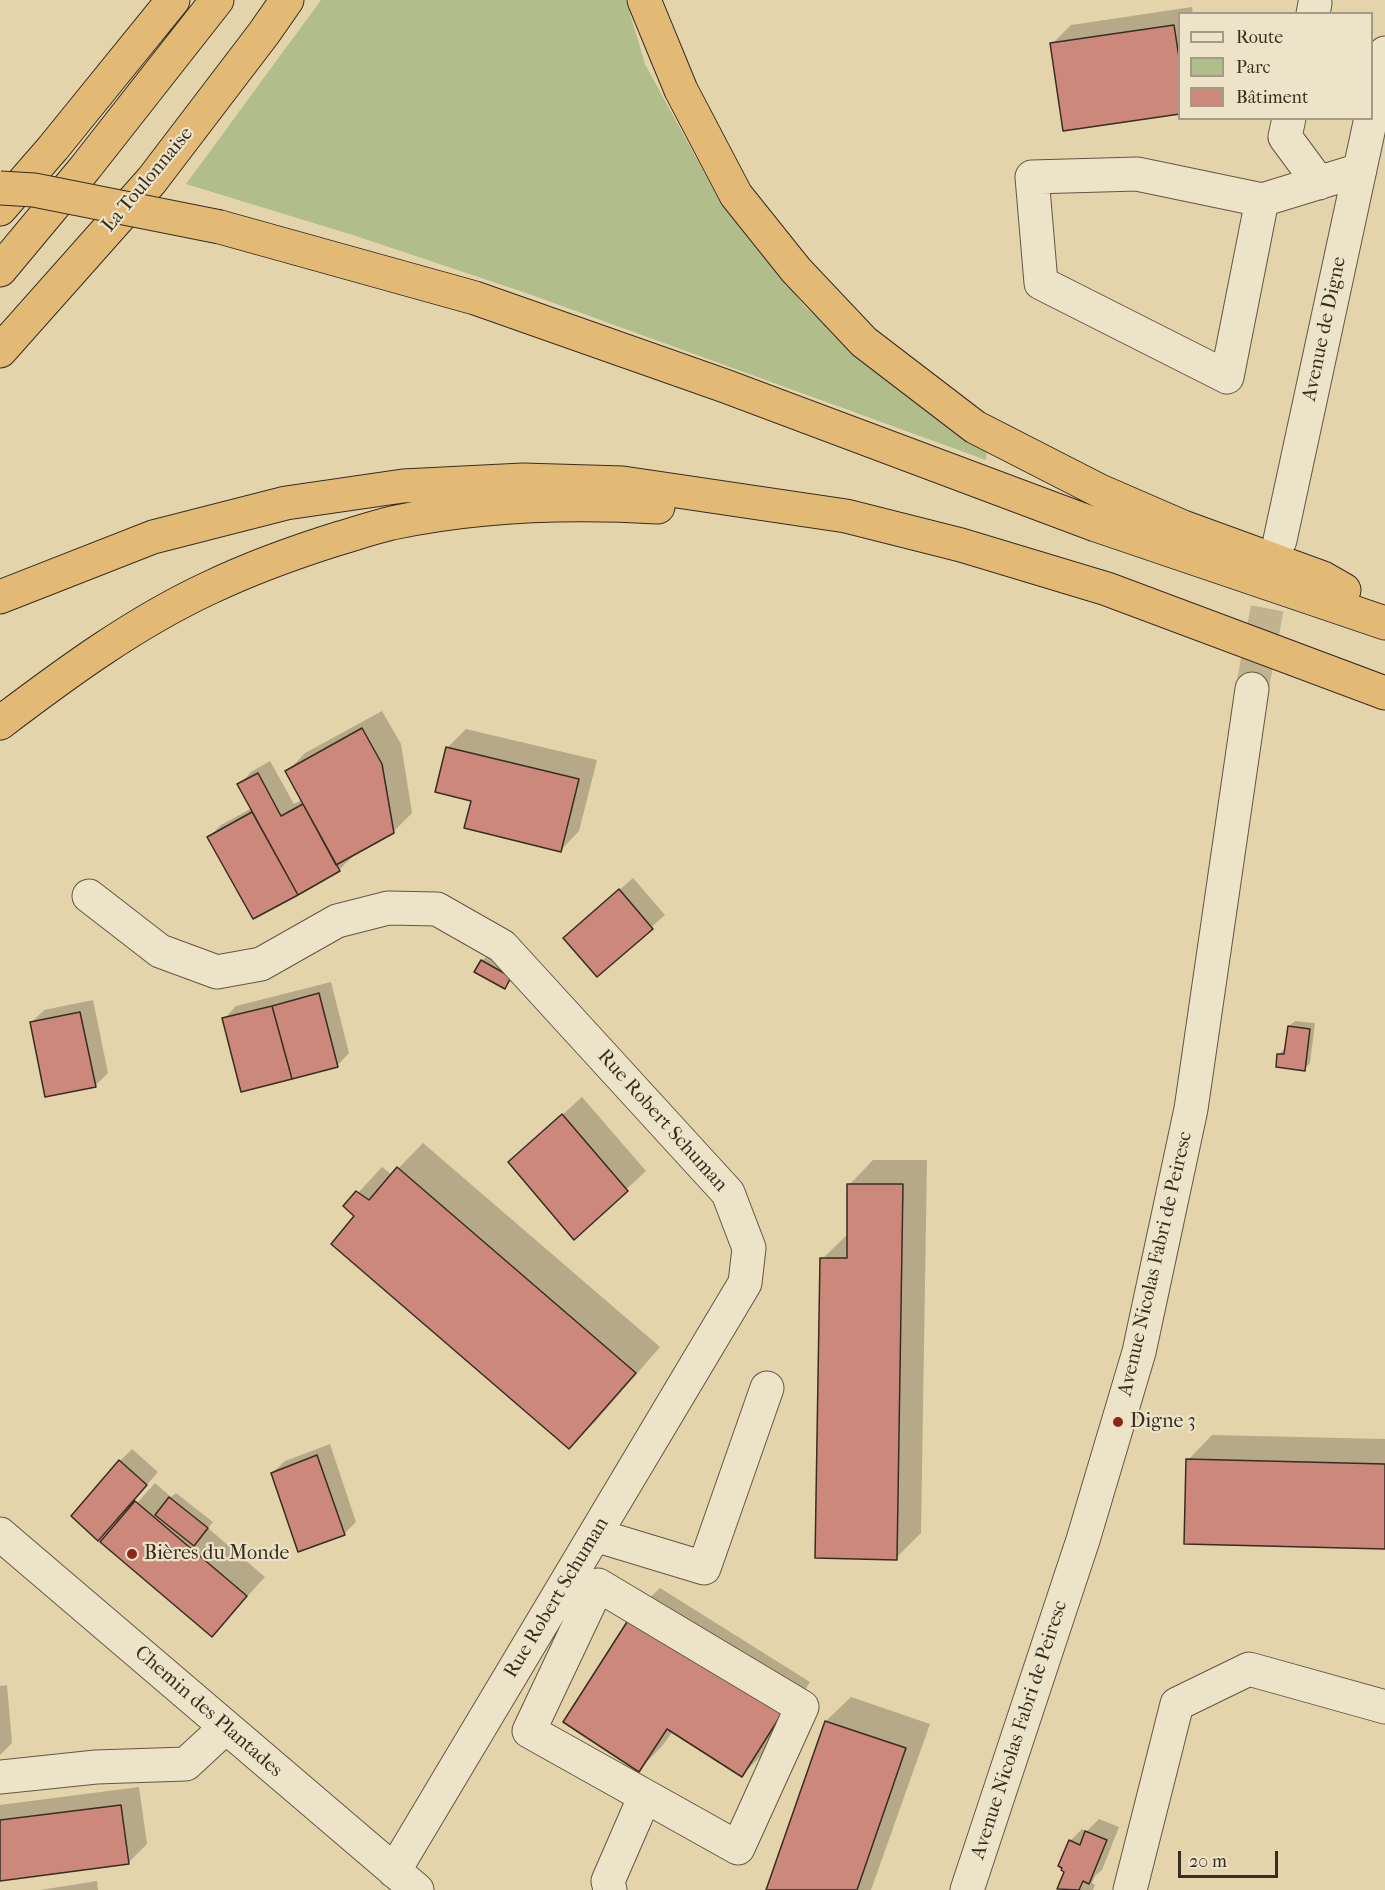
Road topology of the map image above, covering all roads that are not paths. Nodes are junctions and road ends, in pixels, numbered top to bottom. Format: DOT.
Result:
graph roads {
  1 [pos="173,0"];
  2 [pos="217,0"];
  3 [pos="287,0"];
  4 [pos="644,0"];
  5 [pos="1385,53"];
  6 [pos="1373,108"];
  7 [pos="1289,120"];
  8 [pos="1370,120"];
  9 [pos="1360,170"];
  10 [pos="1319,183"];
  11 [pos="0,188"];
  12 [pos="1262,200"];
  13 [pos="0,209"];
  14 [pos="0,270"];
  15 [pos="0,351"];
  16 [pos="846,516"];
  17 [pos="1280,540"];
  18 [pos="0,597"];
  19 [pos="1385,613"];
  20 [pos="1385,623"];
  21 [pos="1252,689"];
  22 [pos="1385,693"];
  23 [pos="0,723"];
  24 [pos="89,896"];
  25 [pos="768,1388"];
  26 [pos="0,1534"];
  27 [pos="595,1535"];
  28 [pos="1385,1707"];
  29 [pos="226,1727"];
  30 [pos="0,1777"];
  31 [pos="645,1796"];
  32 [pos="406,1880"];
  33 [pos="610,1890"];
  34 [pos="967,1890"];
  35 [pos="1130,1890"];
  1 -- 13 [label="highway"];
  2 -- 14 [label="highway"];
  3 -- 15 [label="highway, La Toulonnaise"];
  4 -- 19 [label="highway"];
  5 -- 6 [label="street, Avenue de Digne"];
  7 -- 10 [label="street"];
  8 -- 9 [label="street, Avenue de Digne"];
  9 -- 10 [label="street"];
  9 -- 17 [label="street, Avenue de Digne"];
  10 -- 12 [label="street"];
  11 -- 20 [label="highway, bridge"];
  12 -- 12 [label="street"];
  16 -- 18 [label="highway"];
  16 -- 22 [label="highway"];
  16 -- 23 [label="highway"];
  21 -- 34 [label="street, Avenue Nicolas Fabri de Peiresc"];
  24 -- 27 [label="street, Rue Robert Schuman"];
  25 -- 27 [label="street"];
  26 -- 29 [label="street, Chemin des Plantades"];
  27 -- 32 [label="street, Rue Robert Schuman"];
  28 -- 35 [label="street"];
  29 -- 30 [label="street"];
  29 -- 32 [label="street, Chemin des Plantades"];
  31 -- 31 [label="street"];
  31 -- 33 [label="street"];
}
